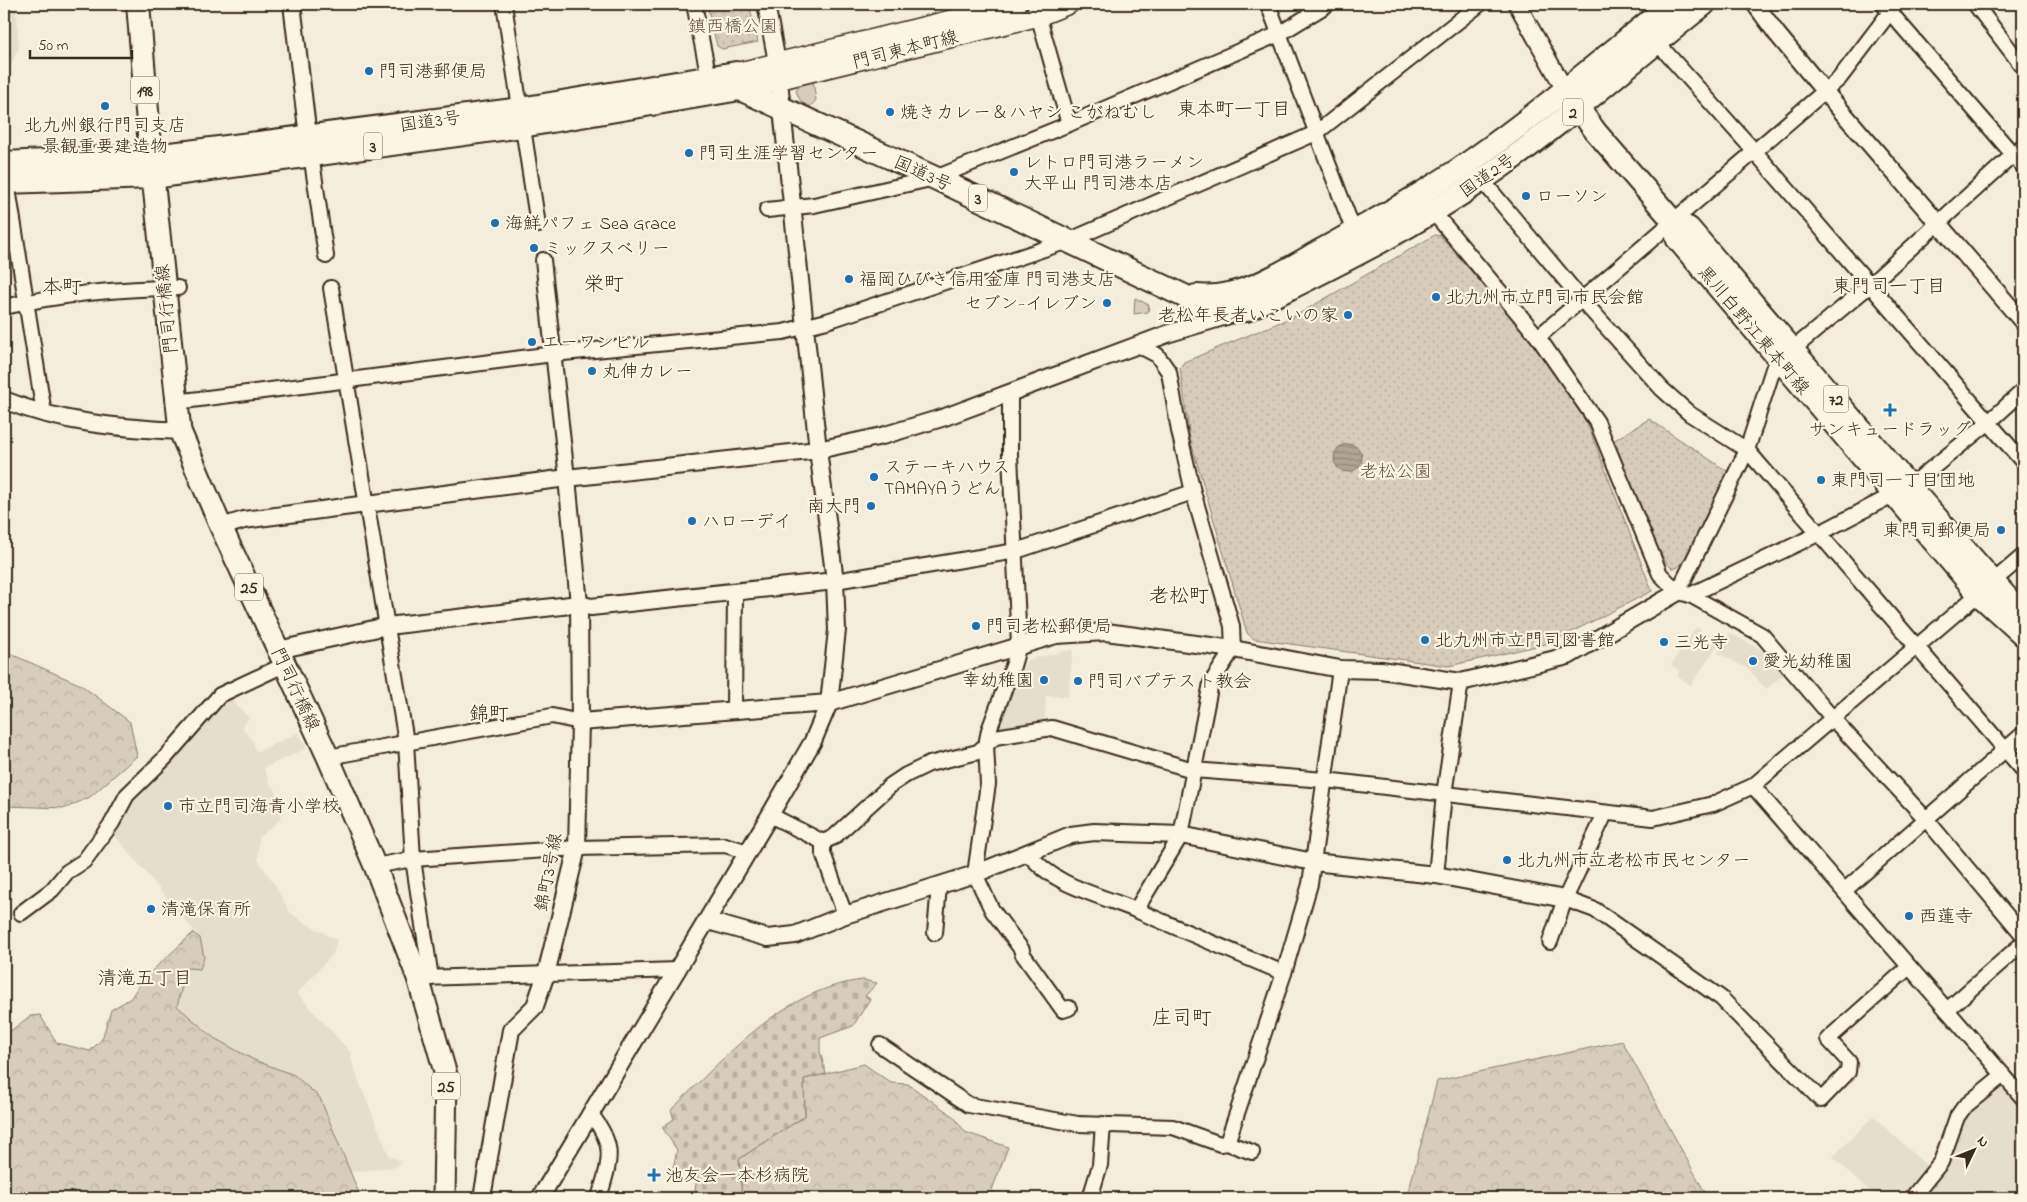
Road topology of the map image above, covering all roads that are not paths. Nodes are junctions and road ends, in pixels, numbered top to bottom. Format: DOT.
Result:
graph roads {
  1 [pos="138,4"];
  2 [pos="292,4"];
  3 [pos="504,4"];
  4 [pos="694,4"];
  5 [pos="766,4"];
  6 [pos="1016,4"];
  7 [pos="1069,4"];
  8 [pos="1268,4"];
  9 [pos="1328,4"];
  10 [pos="1480,4"];
  11 [pos="1517,4"];
  12 [pos="1670,4"];
  13 [pos="1704,4"];
  14 [pos="1755,4"];
  15 [pos="1975,4"];
  16 [pos="1890,6"];
  17 [pos="1037,10"];
  18 [pos="1279,34"];
  19 [pos="1649,34"];
  20 [pos="2023,67"];
  21 [pos="778,71"];
  22 [pos="709,78"];
  23 [pos="743,83"];
  24 [pos="1565,90"];
  25 [pos="1825,92"];
  26 [pos="1577,109"];
  27 [pos="783,110"];
  28 [pos="521,117"];
  29 [pos="1069,124"];
  30 [pos="1316,133"];
  31 [pos="309,145"];
  32 [pos="2018,151"];
  33 [pos="1756,153"];
  34 [pos="152,166"];
  35 [pos="2023,166"];
  36 [pos="4,173"];
  37 [pos="936,178"];
  38 [pos="1482,180"];
  39 [pos="1435,184"];
  40 [pos="1412,199"];
  41 [pos="792,207"];
  42 [pos="767,210"];
  43 [pos="1434,211"];
  44 [pos="1673,221"];
  45 [pos="1939,223"];
  46 [pos="538,225"];
  47 [pos="1354,232"];
  48 [pos="1068,241"];
  49 [pos="326,256"];
  50 [pos="543,260"];
  51 [pos="1870,285"];
  52 [pos="171,288"];
  53 [pos="331,288"];
  54 [pos="1171,289"];
  55 [pos="1582,300"];
  56 [pos="1242,301"];
  57 [pos="27,302"];
  58 [pos="4,307"];
  59 [pos="1212,308"];
  60 [pos="2023,322"];
  61 [pos="805,327"];
  62 [pos="1170,332"];
  63 [pos="1538,337"];
  64 [pos="1138,345"];
  65 [pos="553,354"];
  66 [pos="1787,355"];
  67 [pos="346,380"];
  68 [pos="2023,390"];
  69 [pos="1010,393"];
  70 [pos="4,400"];
  71 [pos="176,402"];
  72 [pos="44,413"];
  73 [pos="1989,422"];
  74 [pos="180,431"];
  75 [pos="818,450"];
  76 [pos="1747,450"];
  77 [pos="2023,462"];
  78 [pos="567,478"];
  79 [pos="1902,490"];
  80 [pos="1193,492"];
  81 [pos="367,504"];
  82 [pos="221,527"];
  83 [pos="1820,533"];
  84 [pos="1016,551"];
  85 [pos="2023,556"];
  86 [pos="835,580"];
  87 [pos="1986,588"];
  88 [pos="735,592"];
  89 [pos="1684,594"];
  90 [pos="580,604"];
  91 [pos="2023,615"];
  92 [pos="387,626"];
  93 [pos="2023,635"];
  94 [pos="1019,645"];
  95 [pos="1917,647"];
  96 [pos="1233,649"];
  97 [pos="281,657"];
  98 [pos="1340,669"];
  99 [pos="1461,682"];
  100 [pos="829,702"];
  101 [pos="734,709"];
  102 [pos="1834,720"];
  103 [pos="580,722"];
  104 [pos="2023,734"];
  105 [pos="406,742"];
  106 [pos="986,745"];
  107 [pos="2006,750"];
  108 [pos="328,757"];
  109 [pos="1193,770"];
  110 [pos="2023,770"];
  111 [pos="1325,780"];
  112 [pos="1753,786"];
  113 [pos="1444,794"];
  114 [pos="1604,814"];
  115 [pos="770,815"];
  116 [pos="1926,819"];
  117 [pos="1181,835"];
  118 [pos="823,842"];
  119 [pos="577,848"];
  120 [pos="748,852"];
  121 [pos="1028,853"];
  122 [pos="413,859"];
  123 [pos="1313,862"];
  124 [pos="374,866"];
  125 [pos="975,874"];
  126 [pos="1436,875"];
  127 [pos="939,885"];
  128 [pos="1845,890"];
  129 [pos="1565,899"];
  130 [pos="1136,910"];
  131 [pos="21,913"];
  132 [pos="845,915"];
  133 [pos="708,921"];
  134 [pos="935,933"];
  135 [pos="2023,935"];
  136 [pos="1550,942"];
  137 [pos="2023,943"];
  138 [pos="1908,967"];
  139 [pos="678,970"];
  140 [pos="1284,973"];
  141 [pos="546,974"];
  142 [pos="425,978"];
  143 [pos="1069,1008"];
  144 [pos="1947,1010"];
  145 [pos="880,1045"];
  146 [pos="2004,1075"];
  147 [pos="2023,1098"];
  148 [pos="590,1113"];
  149 [pos="1103,1124"];
  150 [pos="1227,1143"];
  151 [pos="1252,1152"];
  152 [pos="444,1198"];
  153 [pos="482,1198"];
  154 [pos="540,1198"];
  155 [pos="599,1198"];
  156 [pos="1090,1198"];
  157 [pos="1912,1198"];
  1 -- 34 [label="highway, 198"];
  2 -- 31 [label="street"];
  3 -- 28 [label="street"];
  4 -- 22 [label="street"];
  5 -- 21 [label="street"];
  6 -- 21 [label="main road, 門司東本町線"];
  7 -- 17 [label="main road, 門司東本町線"];
  8 -- 18 [label="street"];
  9 -- 18 [label="street"];
  10 -- 30 [label="street"];
  11 -- 24 [label="street"];
  12 -- 19 [label="highway, 国道2号 / 2"];
  13 -- 19 [label="highway, 国道2号 / 2"];
  14 -- 25 [label="street"];
  15 -- 20 [label="street"];
  16 -- 25 [label="street"];
  16 -- 32 [label="street"];
  17 -- 21 [label="main road, 門司東本町線"];
  17 -- 29 [label="street"];
  18 -- 29 [label="street"];
  18 -- 30 [label="street"];
  19 -- 24 [label="highway, 国道2号 / 2"];
  19 -- 26 [label="highway, 国道2号 / 2"];
  19 -- 33 [label="street"];
  21 -- 23 [label="main road, 門司東本町線"];
  21 -- 27 [label="street"];
  22 -- 23 [label="highway, 国道3号 / 3"];
  22 -- 28 [label="highway, 国道3号 / 3"];
  23 -- 27 [label="highway, 国道3号 / 3"];
  23 -- 28 [label="highway, 国道3号 / 3"];
  24 -- 26 [label="main road, 黒川白野江東本町線 / 72"];
  24 -- 39 [label="highway, 国道2号 / 2"];
  25 -- 33 [label="street"];
  25 -- 45 [label="street"];
  26 -- 38 [label="highway, 国道2号 / 2"];
  26 -- 44 [label="main road, 黒川白野江東本町線 / 72"];
  27 -- 37 [label="highway, 国道3号 / 3"];
  27 -- 41 [label="street"];
  28 -- 31 [label="highway, 国道3号 / 3"];
  28 -- 46 [label="street"];
  29 -- 37 [label="street"];
  30 -- 47 [label="street"];
  30 -- 48 [label="street"];
  31 -- 34 [label="highway, 国道3号 / 3"];
  31 -- 49 [label="street"];
  32 -- 35 [label="street"];
  32 -- 45 [label="street"];
  33 -- 44 [label="street"];
  33 -- 51 [label="street"];
  34 -- 36 [label="highway, 国道3号 / 3"];
  34 -- 52 [label="main road, 門司行橋線 / 25"];
  36 -- 57 [label="street"];
  37 -- 41 [label="street"];
  37 -- 48 [label="highway, 国道3号 / 3"];
  38 -- 43 [label="highway, 国道2号 / 2"];
  38 -- 55 [label="street"];
  39 -- 40 [label="highway, 国道2号 / 2"];
  39 -- 43 [label="street"];
  40 -- 43 [label="street"];
  40 -- 47 [label="highway, 国道2号 / 2"];
  41 -- 42 [label="street"];
  41 -- 61 [label="street"];
  43 -- 56 [label="highway, 国道2号 / 2"];
  43 -- 63 [label="street"];
  44 -- 55 [label="street"];
  44 -- 66 [label="main road, 黒川白野江東本町線 / 72"];
  45 -- 51 [label="street"];
  45 -- 60 [label="street"];
  47 -- 56 [label="highway, 国道2号 / 2"];
  48 -- 54 [label="highway, 国道3号 / 3"];
  48 -- 61 [label="street"];
  50 -- 65 [label="street"];
  51 -- 66 [label="street"];
  51 -- 73 [label="street"];
  52 -- 57 [label="street"];
  52 -- 71 [label="main road, 門司行橋線 / 25"];
  53 -- 67 [label="street"];
  54 -- 56 [label="highway, 国道3号 / 3"];
  54 -- 59 [label="highway, 国道3号 / 3"];
  55 -- 63 [label="street"];
  55 -- 76 [label="street"];
  56 -- 59 [label="highway, 国道3号 / 3"];
  56 -- 62 [label="street"];
  57 -- 58 [label="street"];
  57 -- 72 [label="street"];
  59 -- 62 [label="street"];
  61 -- 65 [label="street"];
  61 -- 75 [label="street"];
  62 -- 64 [label="street"];
  63 -- 89 [label="street"];
  64 -- 69 [label="street"];
  64 -- 80 [label="street"];
  65 -- 67 [label="street"];
  65 -- 78 [label="street"];
  66 -- 76 [label="street"];
  66 -- 79 [label="main road, 黒川白野江東本町線 / 72"];
  67 -- 71 [label="street"];
  67 -- 81 [label="street"];
  68 -- 73 [label="street"];
  69 -- 75 [label="street"];
  69 -- 84 [label="street"];
  70 -- 72 [label="street"];
  71 -- 74 [label="main road, 門司行橋線 / 25"];
  72 -- 74 [label="street"];
  73 -- 77 [label="street"];
  73 -- 79 [label="street"];
  74 -- 82 [label="main road, 門司行橋線 / 25"];
  75 -- 78 [label="street"];
  75 -- 86 [label="street"];
  76 -- 83 [label="street"];
  76 -- 89 [label="street"];
  78 -- 81 [label="street"];
  78 -- 90 [label="street, 錦町3号線"];
  79 -- 83 [label="street"];
  79 -- 87 [label="main road, 黒川白野江東本町線 / 72"];
  80 -- 84 [label="street"];
  80 -- 96 [label="street"];
  81 -- 82 [label="street"];
  81 -- 92 [label="street"];
  82 -- 97 [label="main road, 門司行橋線 / 25"];
  83 -- 89 [label="street"];
  83 -- 95 [label="street"];
  84 -- 86 [label="street"];
  84 -- 94 [label="street"];
  85 -- 87 [label="street"];
  86 -- 88 [label="street"];
  86 -- 100 [label="street"];
  87 -- 91 [label="main road, 黒川白野江東本町線 / 72"];
  87 -- 93 [label="main road, 黒川白野江東本町線 / 72"];
  87 -- 95 [label="street"];
  88 -- 90 [label="street"];
  88 -- 101 [label="street"];
  89 -- 99 [label="street"];
  89 -- 102 [label="street"];
  90 -- 92 [label="street"];
  90 -- 103 [label="street, 錦町3号線"];
  92 -- 97 [label="street"];
  92 -- 105 [label="street"];
  94 -- 96 [label="street"];
  94 -- 100 [label="street"];
  94 -- 106 [label="street"];
  95 -- 102 [label="street"];
  95 -- 107 [label="street"];
  96 -- 98 [label="street"];
  96 -- 109 [label="street"];
  97 -- 108 [label="main road, 門司行橋線 / 25"];
  97 -- 131 [label="street"];
  98 -- 99 [label="street"];
  98 -- 111 [label="street"];
  99 -- 113 [label="street"];
  100 -- 101 [label="street"];
  100 -- 115 [label="street"];
  101 -- 103 [label="street"];
  102 -- 112 [label="street"];
  102 -- 116 [label="street"];
  103 -- 105 [label="street"];
  103 -- 119 [label="street, 錦町3号線"];
  104 -- 107 [label="street"];
  105 -- 108 [label="street"];
  105 -- 122 [label="street"];
  106 -- 109 [label="street"];
  106 -- 118 [label="street"];
  106 -- 125 [label="street"];
  107 -- 110 [label="street"];
  107 -- 116 [label="street"];
  108 -- 124 [label="main road, 門司行橋線 / 25"];
  109 -- 111 [label="street"];
  109 -- 117 [label="street"];
  111 -- 113 [label="street"];
  111 -- 123 [label="street"];
  112 -- 114 [label="street"];
  112 -- 128 [label="street"];
  113 -- 114 [label="street"];
  113 -- 126 [label="street"];
  114 -- 129 [label="street"];
  115 -- 118 [label="street"];
  115 -- 120 [label="street"];
  116 -- 128 [label="street"];
  116 -- 135 [label="street"];
  117 -- 121 [label="street"];
  117 -- 123 [label="street"];
  117 -- 130 [label="street"];
  118 -- 132 [label="street"];
  119 -- 120 [label="street"];
  119 -- 122 [label="street"];
  119 -- 141 [label="street, 錦町3号線"];
  120 -- 133 [label="street"];
  121 -- 125 [label="street"];
  121 -- 130 [label="street"];
  122 -- 124 [label="street"];
  122 -- 142 [label="street"];
  123 -- 126 [label="street"];
  123 -- 140 [label="street"];
  124 -- 142 [label="main road, 門司行橋線 / 25"];
  125 -- 127 [label="street"];
  125 -- 143 [label="street"];
  126 -- 129 [label="street"];
  127 -- 132 [label="street"];
  127 -- 134 [label="street"];
  128 -- 138 [label="street"];
  129 -- 136 [label="street"];
  129 -- 138 [label="street"];
  130 -- 140 [label="street"];
  132 -- 133 [label="street"];
  133 -- 139 [label="street"];
  137 -- 144 [label="street"];
  138 -- 144 [label="street"];
  139 -- 141 [label="street"];
  139 -- 148 [label="street"];
  140 -- 150 [label="street"];
  141 -- 142 [label="street"];
  141 -- 153 [label="street, 錦町3号線"];
  142 -- 152 [label="main road, 門司行橋線 / 25"];
  144 -- 146 [label="street"];
  145 -- 149 [label="street"];
  146 -- 147 [label="street"];
  146 -- 157 [label="street"];
  148 -- 154 [label="street"];
  148 -- 155 [label="street"];
  149 -- 150 [label="street"];
  149 -- 156 [label="street"];
  150 -- 151 [label="street"];
}
